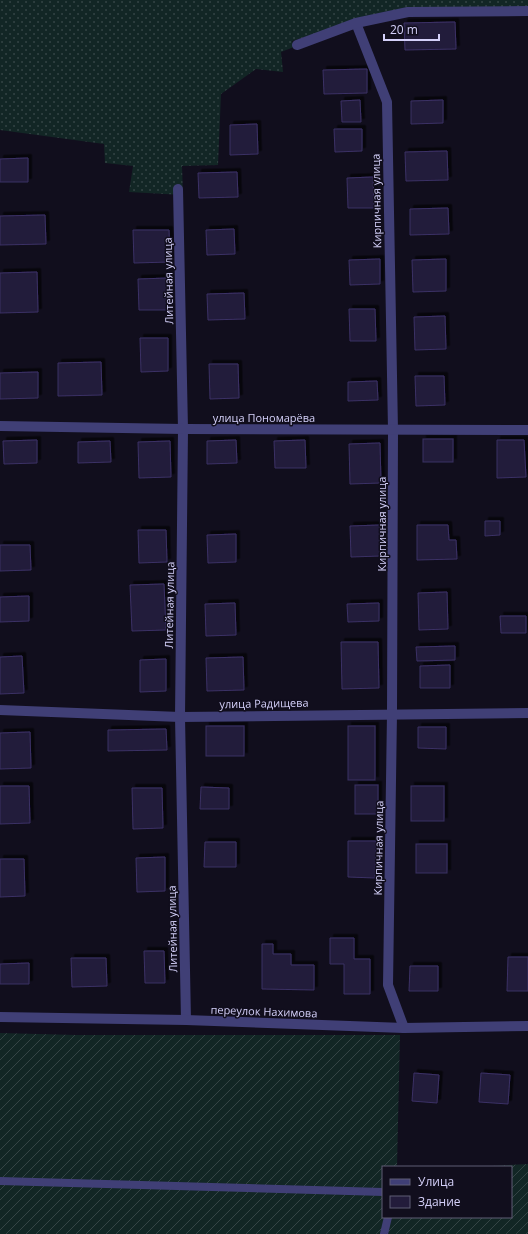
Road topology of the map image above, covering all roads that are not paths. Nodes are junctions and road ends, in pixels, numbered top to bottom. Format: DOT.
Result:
graph roads {
  1 [pos="528,11"];
  2 [pos="356,23"];
  3 [pos="297,45"];
  4 [pos="178,190"];
  5 [pos="0,426"];
  6 [pos="183,429"];
  7 [pos="393,430"];
  8 [pos="528,430"];
  9 [pos="0,710"];
  10 [pos="528,713"];
  11 [pos="392,714"];
  12 [pos="180,717"];
  13 [pos="0,1017"];
  14 [pos="186,1020"];
  15 [pos="528,1026"];
  16 [pos="404,1028"];
  17 [pos="0,1181"];
  18 [pos="382,1192"];
  19 [pos="388,1218"];
  20 [pos="384,1234"];
  1 -- 2 [label="street"];
  2 -- 3 [label="street"];
  2 -- 7 [label="street, Кирпичная улица"];
  4 -- 6 [label="street, Литейная улица"];
  5 -- 6 [label="street, улица Пономарёва"];
  6 -- 7 [label="street, улица Пономарёва"];
  6 -- 12 [label="street, Литейная улица"];
  7 -- 8 [label="street, улица Пономарёва"];
  7 -- 11 [label="street, Кирпичная улица"];
  9 -- 12 [label="street, улица Радищева"];
  10 -- 11 [label="street, улица Радищева"];
  11 -- 12 [label="street, улица Радищева"];
  11 -- 16 [label="street, Кирпичная улица"];
  12 -- 14 [label="street, Литейная улица"];
  13 -- 14 [label="street, переулок Нахимова"];
  14 -- 16 [label="street, переулок Нахимова"];
  15 -- 16 [label="street, переулок Нахимова"];
  17 -- 18 [label="lane"];
  19 -- 20 [label="lane"];
}
